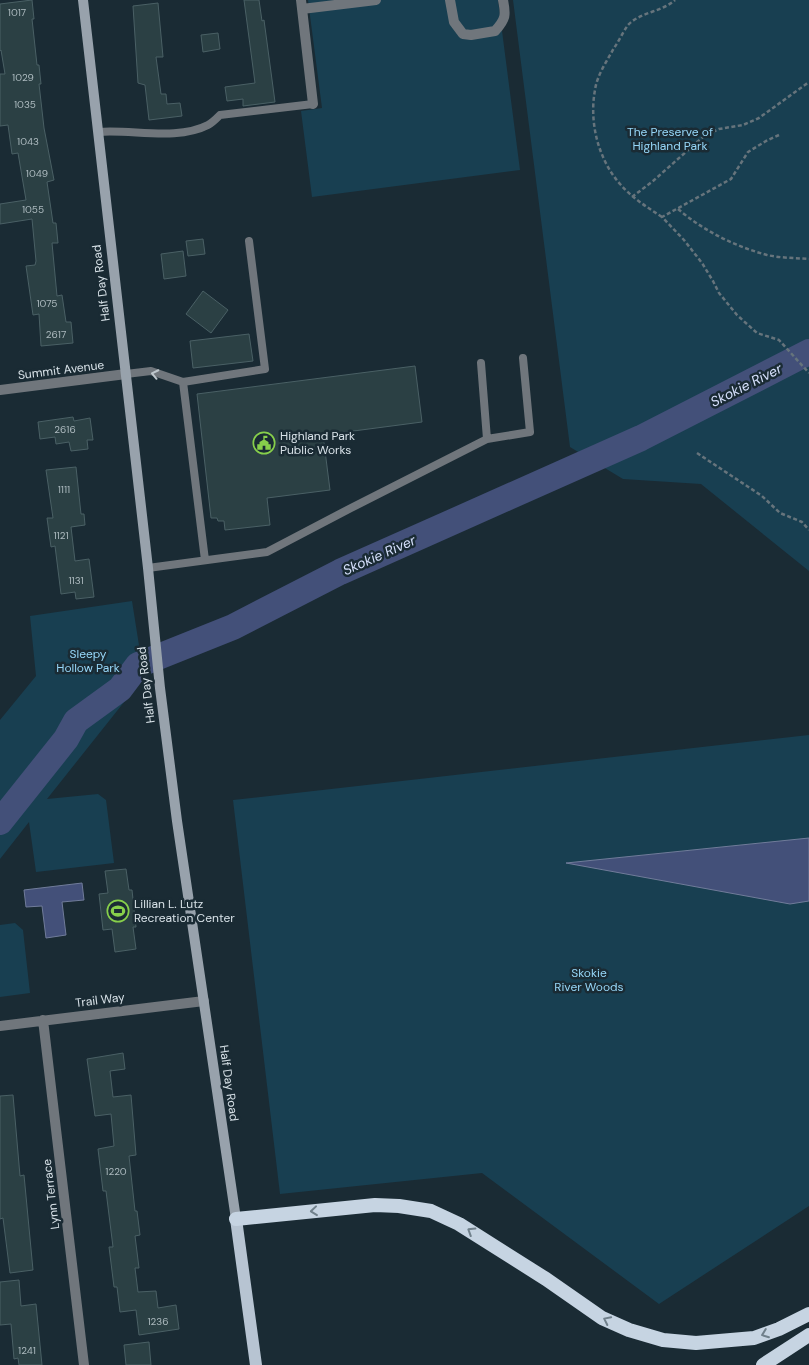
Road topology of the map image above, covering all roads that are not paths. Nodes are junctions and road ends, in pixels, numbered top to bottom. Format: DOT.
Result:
graph roads {
  1 [pos="82,0"];
  2 [pos="376,0"];
  3 [pos="450,0"];
  4 [pos="503,0"];
  5 [pos="301,5"];
  6 [pos="313,104"];
  7 [pos="98,132"];
  8 [pos="249,241"];
  9 [pos="523,358"];
  10 [pos="481,363"];
  11 [pos="126,374"];
  12 [pos="183,382"];
  13 [pos="0,390"];
  14 [pos="488,440"];
  15 [pos="205,560"];
  16 [pos="148,568"];
  17 [pos="204,1001"];
  18 [pos="44,1020"];
  19 [pos="0,1026"];
  20 [pos="236,1219"];
  21 [pos="809,1314"];
  22 [pos="809,1335"];
  23 [pos="84,1365"];
  24 [pos="256,1365"];
  25 [pos="763,1365"];
  1 -- 7 [label="main road, Half Day Road"];
  2 -- 5 [label="street"];
  3 -- 4 [label="street"];
  5 -- 6 [label="street"];
  6 -- 7 [label="lane"];
  7 -- 11 [label="main road, Half Day Road"];
  8 -- 12 [label="lane"];
  9 -- 14 [label="lane"];
  10 -- 14 [label="lane"];
  12 -- 11 [label="lane, one-way"];
  11 -- 13 [label="street, Summit Avenue"];
  11 -- 16 [label="main road, Half Day Road"];
  12 -- 15 [label="lane"];
  14 -- 15 [label="lane"];
  15 -- 16 [label="lane"];
  16 -- 17 [label="main road, Half Day Road"];
  17 -- 18 [label="street, Trail Way"];
  17 -- 20 [label="main road, Half Day Road"];
  18 -- 19 [label="street, Trail Way"];
  18 -- 23 [label="street, Lynn Terrace"];
  21 -- 20 [label="highway, one-way"];
  20 -- 24 [label="main road, Half Day Road"];
  22 -- 25 [label="highway"];
}
